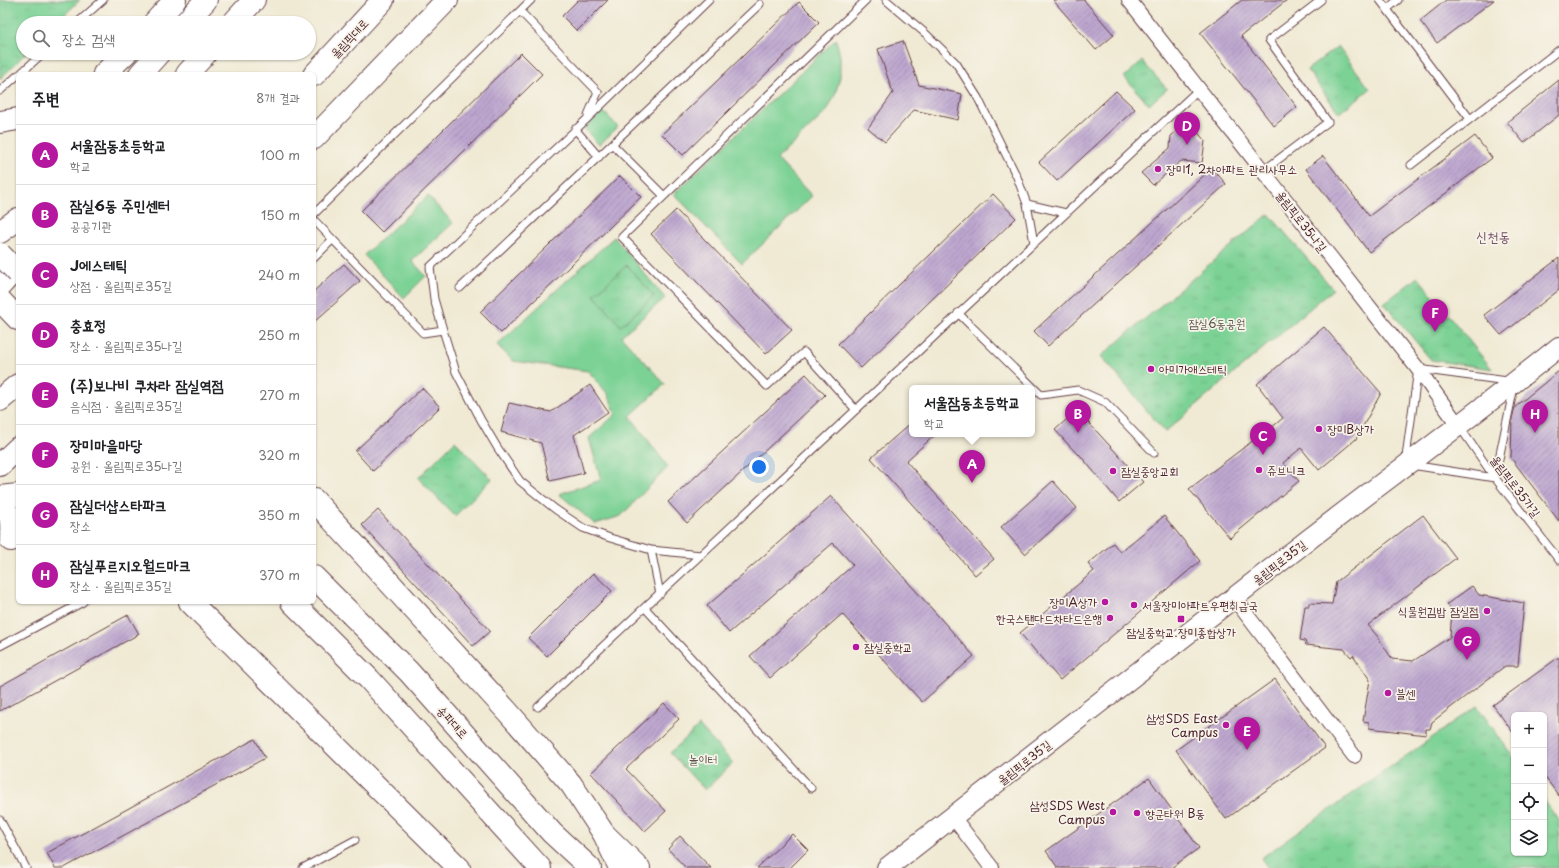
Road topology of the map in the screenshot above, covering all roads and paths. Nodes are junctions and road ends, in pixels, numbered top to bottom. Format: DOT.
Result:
graph roads {
  1 [pos="103,0"];
  2 [pos="175,0"];
  3 [pos="206,0"];
  4 [pos="254,0"];
  5 [pos="383,0"];
  6 [pos="447,0"];
  7 [pos="531,0"];
  8 [pos="709,0"];
  9 [pos="866,0"];
  10 [pos="886,0"];
  11 [pos="1321,0"];
  12 [pos="1380,0"];
  13 [pos="1398,0"];
  14 [pos="1133,2"];
  15 [pos="760,4"];
  16 [pos="1387,9"];
  17 [pos="520,11"];
  18 [pos="85,16"];
  19 [pos="160,16"];
  20 [pos="191,16"];
  21 [pos="239,16"];
  22 [pos="1559,50"];
  23 [pos="35,60"];
  24 [pos="153,60"];
  25 [pos="200,60"];
  26 [pos="22,72"];
  27 [pos="142,72"];
  28 [pos="189,72"];
  29 [pos="316,73"];
  30 [pos="16,78"];
  31 [pos="1199,89"];
  32 [pos="0,91"];
  33 [pos="16,119"];
  34 [pos="587,119"];
  35 [pos="1470,119"];
  36 [pos="0,122"];
  37 [pos="575,129"];
  38 [pos="316,136"];
  39 [pos="612,144"];
  40 [pos="599,157"];
  41 [pos="1411,165"];
  42 [pos="1263,171"];
  43 [pos="664,196"];
  44 [pos="1027,204"];
  45 [pos="316,212"];
  46 [pos="1066,213"];
  47 [pos="16,220"];
  48 [pos="316,222"];
  49 [pos="0,232"];
  50 [pos="332,240"];
  51 [pos="1034,242"];
  52 [pos="0,254"];
  53 [pos="316,256"];
  54 [pos="16,268"];
  55 [pos="16,271"];
  56 [pos="0,286"];
  57 [pos="460,288"];
  58 [pos="0,300"];
  59 [pos="958,313"];
  60 [pos="16,317"];
  61 [pos="443,330"];
  62 [pos="1559,347"];
  63 [pos="1418,369"];
  64 [pos="1515,382"];
  65 [pos="1031,385"];
  66 [pos="16,387"];
  67 [pos="1035,389"];
  68 [pos="0,400"];
  69 [pos="856,410"];
  70 [pos="1458,425"];
  71 [pos="16,450"];
  72 [pos="1154,453"];
  73 [pos="1405,464"];
  74 [pos="0,465"];
  75 [pos="1495,478"];
  76 [pos="16,495"];
  77 [pos="0,497"];
  78 [pos="316,502"];
  79 [pos="0,506"];
  80 [pos="10,541"];
  81 [pos="651,550"];
  82 [pos="701,555"];
  83 [pos="1559,560"];
  84 [pos="316,580"];
  85 [pos="660,594"];
  86 [pos="1234,598"];
  87 [pos="79,604"];
  88 [pos="192,604"];
  89 [pos="294,604"];
  90 [pos="645,608"];
  91 [pos="0,646"];
  92 [pos="538,707"];
  93 [pos="1354,756"];
  94 [pos="811,788"];
  95 [pos="953,816"];
  96 [pos="0,820"];
  97 [pos="604,834"];
  98 [pos="355,840"];
  99 [pos="26,868"];
  100 [pos="303,868"];
  101 [pos="459,868"];
  102 [pos="540,868"];
  103 [pos="590,868"];
  104 [pos="620,868"];
  105 [pos="639,868"];
  106 [pos="887,868"];
  107 [pos="992,868"];
  1 -- 18 [label="lane"];
  2 -- 19 [label="main road"];
  3 -- 20 [label="main road"];
  4 -- 21 [label="main road"];
  5 -- 29 [label="main road, 올림픽대로"];
  6 -- 38 [label="main road"];
  7 -- 17 [label="lane"];
  8 -- 34 [label="lane"];
  9 -- 43 [label="lane"];
  10 -- 44 [label="lane"];
  11 -- 42 [label="lane"];
  12 -- 16 [label="lane"];
  13 -- 16 [label="lane"];
  14 -- 31 [label="street, 올림픽로35나길"];
  15 -- 39 [label="lane"];
  16 -- 35 [label="lane"];
  17 -- 34 [label="lane"];
  17 -- 45 [label="lane"];
  22 -- 35 [label="lane"];
  23 -- 26 [label="lane"];
  24 -- 27 [label="main road"];
  25 -- 28 [label="main road"];
  30 -- 32 [label="lane"];
  31 -- 42 [label="street, 올림픽로35나길"];
  31 -- 46 [label="lane"];
  33 -- 36 [label="main road"];
  34 -- 37 [label="lane"];
  35 -- 41 [label="lane"];
  37 -- 40 [label="lane"];
  37 -- 61 [label="lane"];
  39 -- 40 [label="lane"];
  39 -- 43 [label="lane"];
  40 -- 57 [label="lane"];
  42 -- 63 [label="street, 올림픽로35나길"];
  43 -- 69 [label="lane"];
  44 -- 46 [label="lane"];
  44 -- 51 [label="lane"];
  46 -- 51 [label="lane"];
  47 -- 49 [label="main road"];
  48 -- 50 [label="lane"];
  50 -- 53 [label="lane"];
  50 -- 61 [label="lane"];
  51 -- 59 [label="lane"];
  52 -- 55 [label="main road, bridge"];
  54 -- 56 [label="main road"];
  58 -- 60 [label="main road"];
  59 -- 65 [label="lane"];
  59 -- 69 [label="lane"];
  61 -- 81 [label="lane"];
  62 -- 64 [label="street, 올림픽로35길"];
  63 -- 64 [label="lane"];
  63 -- 70 [label="street, 올림픽로35나길"];
  63 -- 73 [label="lane"];
  64 -- 70 [label="street, 올림픽로35길"];
  64 -- 75 [label="lane"];
  66 -- 68 [label="main road"];
  67 -- 72 [label="lane"];
  69 -- 82 [label="lane"];
  70 -- 73 [label="street, 올림픽로35길"];
  70 -- 75 [label="lane, 올림픽로35가길"];
  71 -- 74 [label="main road"];
  73 -- 75 [label="lane"];
  73 -- 86 [label="street, 올림픽로35길"];
  75 -- 83 [label="lane, 올림픽로35가길"];
  76 -- 77 [label="main road"];
  78 -- 97 [label="main road"];
  79 -- 80 [label="main road"];
  81 -- 82 [label="lane"];
  81 -- 85 [label="lane"];
  82 -- 85 [label="lane"];
  84 -- 103 [label="main road, 송파대로"];
  85 -- 90 [label="lane"];
  86 -- 93 [label="street"];
  86 -- 95 [label="street, 올림픽로35길"];
  87 -- 91 [label="lane"];
  88 -- 101 [label="main road"];
  89 -- 102 [label="main road"];
  90 -- 92 [label="lane"];
  90 -- 94 [label="lane"];
  95 -- 106 [label="street, 올림픽로35길"];
  95 -- 107 [label="street"];
  96 -- 99 [label="lane"];
  97 -- 104 [label="main road"];
  97 -- 105 [label="main road"];
  98 -- 100 [label="lane"];
}
